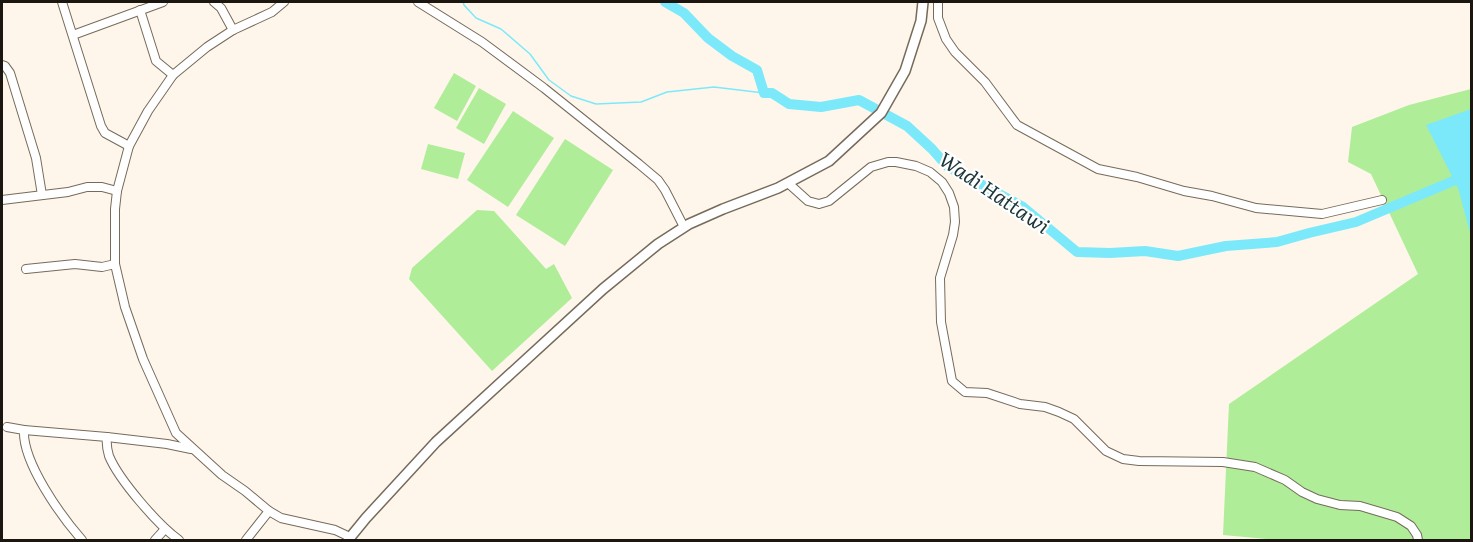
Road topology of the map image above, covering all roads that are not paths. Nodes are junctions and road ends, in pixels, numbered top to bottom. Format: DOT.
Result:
graph roads {
  1 [pos="62,2"];
  2 [pos="163,2"];
  3 [pos="214,2"];
  4 [pos="284,2"];
  5 [pos="418,2"];
  6 [pos="923,2"];
  7 [pos="938,2"];
  8 [pos="140,10"];
  9 [pos="233,30"];
  10 [pos="73,35"];
  11 [pos="2,65"];
  12 [pos="173,75"];
  13 [pos="129,146"];
  14 [pos="788,183"];
  15 [pos="117,191"];
  16 [pos="42,195"];
  17 [pos="2,200"];
  18 [pos="1382,200"];
  19 [pos="687,226"];
  20 [pos="115,264"];
  21 [pos="26,269"];
  22 [pos="172,426"];
  23 [pos="7,427"];
  24 [pos="24,430"];
  25 [pos="107,437"];
  26 [pos="163,443"];
  27 [pos="194,449"];
  28 [pos="269,512"];
  29 [pos="165,529"];
  30 [pos="349,539"];
  31 [pos="82,540"];
  32 [pos="155,540"];
  33 [pos="179,540"];
  34 [pos="246,540"];
  35 [pos="1418,540"];
  1 -- 10 [label="street"];
  2 -- 8 [label="street"];
  3 -- 9 [label="street"];
  4 -- 9 [label="street"];
  5 -- 19 [label="street"];
  6 -- 14 [label="street"];
  7 -- 18 [label="street"];
  8 -- 10 [label="street"];
  8 -- 12 [label="street"];
  9 -- 12 [label="street"];
  10 -- 13 [label="street"];
  11 -- 16 [label="street"];
  12 -- 13 [label="street"];
  13 -- 15 [label="street"];
  14 -- 19 [label="street"];
  14 -- 35 [label="street"];
  15 -- 16 [label="street"];
  15 -- 20 [label="street"];
  16 -- 17 [label="street"];
  19 -- 30 [label="street"];
  20 -- 21 [label="street"];
  20 -- 22 [label="street"];
  22 -- 26 [label="street"];
  22 -- 27 [label="street"];
  23 -- 24 [label="street"];
  24 -- 25 [label="street"];
  24 -- 31 [label="street"];
  25 -- 26 [label="street"];
  25 -- 29 [label="street"];
  26 -- 27 [label="street"];
  27 -- 28 [label="street"];
  28 -- 30 [label="street"];
  28 -- 34 [label="street"];
  29 -- 32 [label="street"];
  29 -- 33 [label="street"];
}
